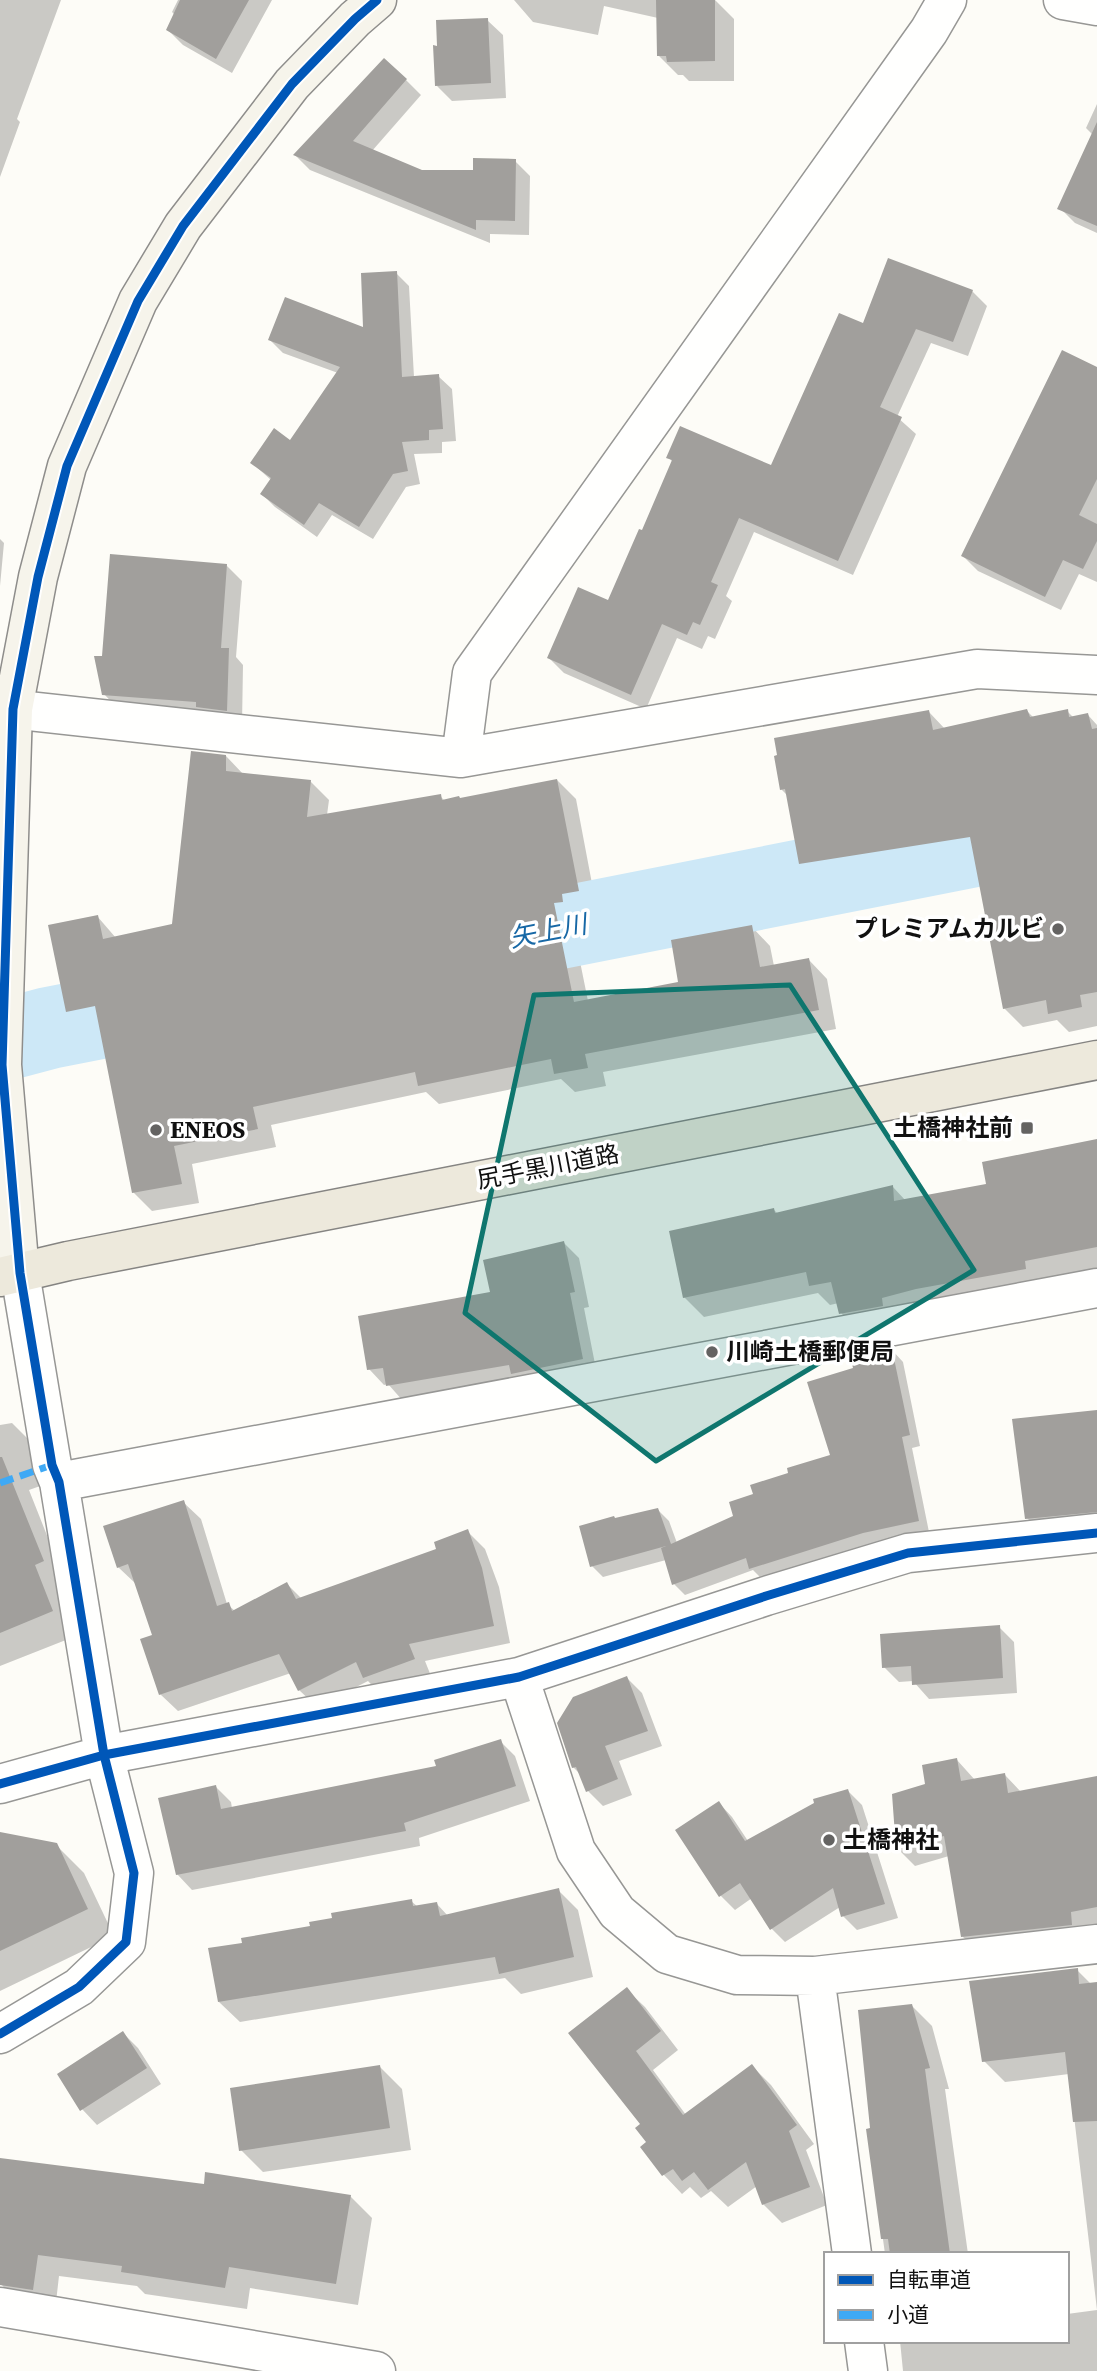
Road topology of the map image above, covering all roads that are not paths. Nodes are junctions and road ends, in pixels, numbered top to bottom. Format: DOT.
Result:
graph roads {
  1 [pos="377,0"];
  2 [pos="947,0"];
  3 [pos="1063,0"];
  4 [pos="1097,6"];
  5 [pos="1097,675"];
  6 [pos="7,709"];
  7 [pos="461,758"];
  8 [pos="1097,1060"];
  9 [pos="10,1275"];
  10 [pos="1097,1287"];
  11 [pos="59,1482"];
  12 [pos="1097,1533"];
  13 [pos="519,1676"];
  14 [pos="104,1755"];
  15 [pos="0,1784"];
  16 [pos="1097,1944"];
  17 [pos="815,1976"];
  18 [pos="0,2034"];
  19 [pos="852,2252"];
  20 [pos="0,2307"];
  21 [pos="864,2343"];
  22 [pos="376,2371"];
  23 [pos="868,2371"];
  1 -- 6 [label="street"];
  2 -- 7 [label="street"];
  3 -- 4 [label="street"];
  5 -- 7 [label="street"];
  6 -- 7 [label="street"];
  6 -- 9 [label="street"];
  8 -- 9 [label="main road, 尻手黒川道路"];
  9 -- 11 [label="street"];
  10 -- 11 [label="street"];
  11 -- 14 [label="street"];
  12 -- 13 [label="street"];
  13 -- 14 [label="street"];
  13 -- 17 [label="street"];
  14 -- 15 [label="street"];
  14 -- 18 [label="street"];
  16 -- 17 [label="street"];
  17 -- 19 [label="street"];
  20 -- 22 [label="street"];
  21 -- 23 [label="street"];
}
